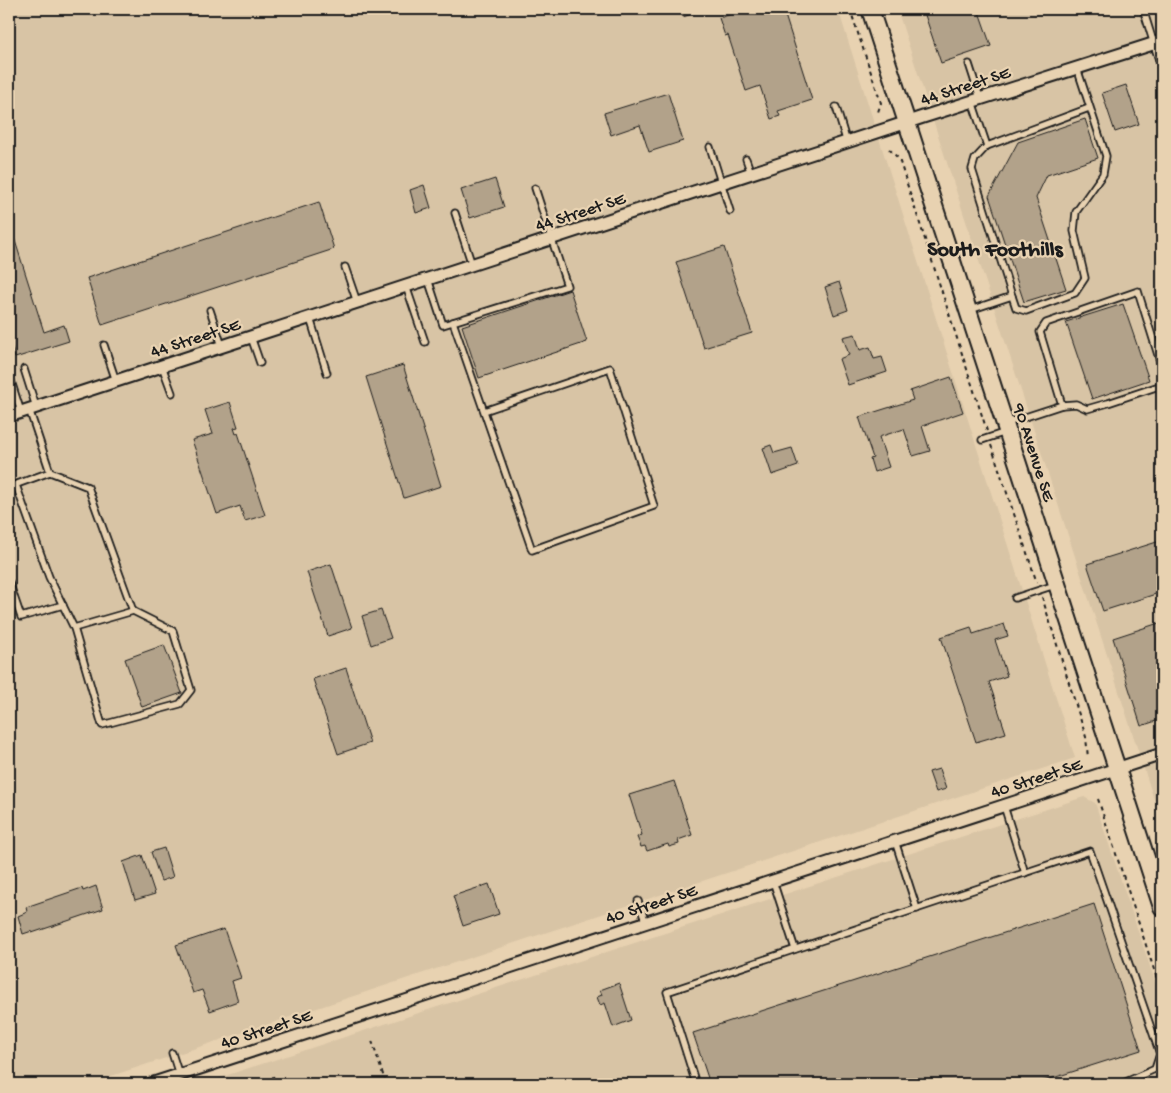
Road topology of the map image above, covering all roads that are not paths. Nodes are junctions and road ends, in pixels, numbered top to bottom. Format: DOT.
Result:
graph roads {
  1 [pos="870,9"];
  2 [pos="1143,9"];
  3 [pos="1158,42"];
  4 [pos="969,64"];
  5 [pos="1077,68"];
  6 [pos="1162,70"];
  7 [pos="976,100"];
  8 [pos="836,107"];
  9 [pos="1089,108"];
  10 [pos="907,123"];
  11 [pos="847,143"];
  12 [pos="987,146"];
  13 [pos="710,148"];
  14 [pos="746,159"];
  15 [pos="751,174"];
  16 [pos="722,183"];
  17 [pos="535,188"];
  18 [pos="730,211"];
  19 [pos="455,213"];
  20 [pos="551,239"];
  21 [pos="472,265"];
  22 [pos="345,267"];
  23 [pos="428,279"];
  24 [pos="406,286"];
  25 [pos="1012,296"];
  26 [pos="357,302"];
  27 [pos="210,310"];
  28 [pos="968,310"];
  29 [pos="310,318"];
  30 [pos="453,322"];
  31 [pos="250,337"];
  32 [pos="425,342"];
  33 [pos="104,345"];
  34 [pos="222,346"];
  35 [pos="260,364"];
  36 [pos="162,366"];
  37 [pos="1162,368"];
  38 [pos="24,369"];
  39 [pos="327,373"];
  40 [pos="9,375"];
  41 [pos="116,381"];
  42 [pos="1162,385"];
  43 [pos="172,393"];
  44 [pos="1062,405"];
  45 [pos="29,409"];
  46 [pos="484,411"];
  47 [pos="9,416"];
  48 [pos="1006,428"];
  49 [pos="982,440"];
  50 [pos="50,472"];
  51 [pos="16,485"];
  52 [pos="9,487"];
  53 [pos="9,582"];
  54 [pos="1057,584"];
  55 [pos="1015,598"];
  56 [pos="64,605"];
  57 [pos="133,611"];
  58 [pos="74,628"];
  59 [pos="1162,754"];
  60 [pos="1117,769"];
  61 [pos="1004,806"];
  62 [pos="895,842"];
  63 [pos="1025,873"];
  64 [pos="773,881"];
  65 [pos="638,900"];
  66 [pos="1162,907"];
  67 [pos="917,909"];
  68 [pos="646,923"];
  69 [pos="795,949"];
  70 [pos="172,1054"];
  71 [pos="179,1075"];
  72 [pos="151,1084"];
  73 [pos="696,1084"];
  74 [pos="1122,1084"];
  1 -- 10 [label="street, 90 Avenue SE"];
  2 -- 3 [label="lane"];
  3 -- 5 [label="street, 44 Street SE"];
  3 -- 6 [label="lane"];
  4 -- 7 [label="lane"];
  5 -- 7 [label="street, 44 Street SE"];
  5 -- 9 [label="lane"];
  7 -- 10 [label="street, 44 Street SE"];
  7 -- 12 [label="lane"];
  8 -- 11 [label="lane"];
  9 -- 12 [label="lane"];
  9 -- 25 [label="lane"];
  10 -- 11 [label="street, 44 Street SE"];
  10 -- 28 [label="street, 90 Avenue SE"];
  11 -- 15 [label="street, 44 Street SE"];
  12 -- 25 [label="lane"];
  13 -- 16 [label="lane"];
  14 -- 15 [label="lane"];
  15 -- 16 [label="street, 44 Street SE"];
  16 -- 18 [label="lane"];
  16 -- 20 [label="street, 44 Street SE"];
  17 -- 20 [label="lane"];
  19 -- 21 [label="lane"];
  20 -- 21 [label="street, 44 Street SE"];
  20 -- 30 [label="lane"];
  21 -- 23 [label="street, 44 Street SE"];
  22 -- 26 [label="lane"];
  23 -- 24 [label="street, 44 Street SE"];
  23 -- 30 [label="lane"];
  24 -- 26 [label="street, 44 Street SE"];
  24 -- 32 [label="lane"];
  25 -- 28 [label="lane"];
  26 -- 29 [label="street, 44 Street SE"];
  27 -- 34 [label="lane"];
  28 -- 48 [label="street, 90 Avenue SE"];
  29 -- 31 [label="street, 44 Street SE"];
  29 -- 39 [label="lane"];
  30 -- 46 [label="lane"];
  31 -- 34 [label="street, 44 Street SE"];
  31 -- 35 [label="lane"];
  33 -- 41 [label="lane"];
  34 -- 36 [label="street, 44 Street SE"];
  36 -- 41 [label="street, 44 Street SE"];
  36 -- 43 [label="lane"];
  37 -- 44 [label="lane"];
  38 -- 45 [label="lane"];
  40 -- 45 [label="lane"];
  41 -- 45 [label="street, 44 Street SE"];
  42 -- 44 [label="lane"];
  44 -- 48 [label="lane"];
  45 -- 47 [label="street, 44 Street SE"];
  45 -- 50 [label="lane"];
  46 -- 46 [label="lane"];
  48 -- 49 [label="lane"];
  48 -- 54 [label="street, 90 Avenue SE"];
  50 -- 51 [label="lane"];
  50 -- 57 [label="lane"];
  51 -- 52 [label="lane"];
  51 -- 56 [label="lane"];
  53 -- 56 [label="lane"];
  54 -- 55 [label="lane"];
  54 -- 60 [label="street, 90 Avenue SE"];
  56 -- 58 [label="lane"];
  57 -- 58 [label="lane"];
  57 -- 58 [label="lane"];
  59 -- 60 [label="street, 40 Street SE"];
  60 -- 61 [label="street, 40 Street SE"];
  60 -- 66 [label="street, 90 Avenue SE"];
  61 -- 62 [label="street, 40 Street SE"];
  61 -- 63 [label="lane"];
  62 -- 64 [label="street, 40 Street SE"];
  62 -- 67 [label="lane"];
  63 -- 67 [label="lane"];
  63 -- 74 [label="lane"];
  64 -- 68 [label="street, 40 Street SE"];
  64 -- 69 [label="lane"];
  65 -- 68 [label="lane"];
  67 -- 69 [label="lane"];
  68 -- 71 [label="street, 40 Street SE"];
  69 -- 73 [label="lane"];
  70 -- 71 [label="lane"];
  71 -- 72 [label="street, 40 Street SE"];
}
